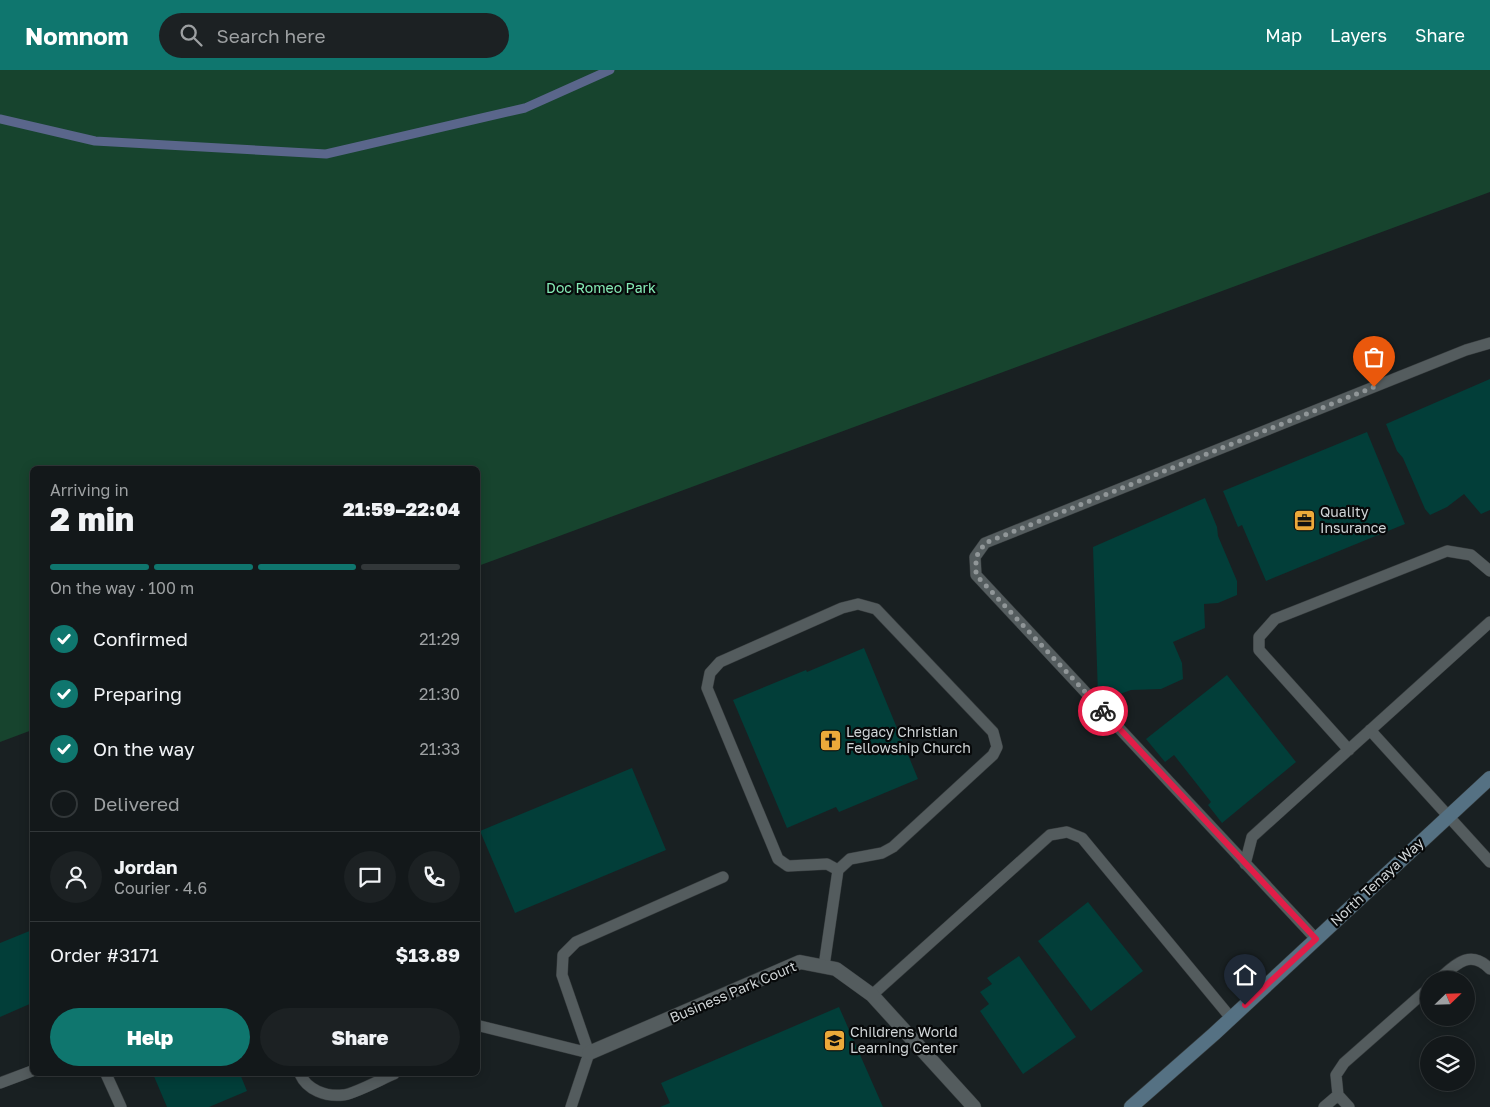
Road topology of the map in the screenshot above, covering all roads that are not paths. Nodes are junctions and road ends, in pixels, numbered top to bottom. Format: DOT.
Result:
graph roads {
  1 [pos="1490,343"];
  2 [pos="1490,571"];
  3 [pos="1490,622"];
  4 [pos="1370,730"];
  5 [pos="1349,750"];
  6 [pos="1490,778"];
  7 [pos="1448,817"];
  8 [pos="1490,862"];
  9 [pos="1245,864"];
  10 [pos="838,870"];
  11 [pos="723,877"];
  12 [pos="1316,939"];
  13 [pos="824,966"];
  14 [pos="1490,969"];
  15 [pos="1448,971"];
  16 [pos="872,995"];
  17 [pos="1420,996"];
  18 [pos="1231,1018"];
  19 [pos="480,1026"];
  20 [pos="589,1053"];
  21 [pos="30,1072"];
  22 [pos="107,1076"];
  23 [pos="301,1076"];
  24 [pos="389,1076"];
  25 [pos="0,1084"];
  26 [pos="1338,1095"];
  27 [pos="121,1107"];
  28 [pos="571,1107"];
  29 [pos="974,1107"];
  30 [pos="1131,1107"];
  31 [pos="1324,1107"];
  32 [pos="1349,1107"];
  1 -- 9 [label="lane"];
  2 -- 5 [label="lane"];
  3 -- 4 [label="lane"];
  4 -- 5 [label="lane"];
  4 -- 7 [label="lane"];
  5 -- 9 [label="lane"];
  6 -- 7 [label="main road, North Tenaya Way"];
  7 -- 8 [label="lane"];
  7 -- 12 [label="main road, North Tenaya Way"];
  9 -- 12 [label="lane"];
  10 -- 10 [label="lane"];
  10 -- 13 [label="lane"];
  11 -- 20 [label="lane"];
  12 -- 18 [label="main road, North Tenaya Way"];
  13 -- 16 [label="street, Business Park Court"];
  13 -- 20 [label="street, Business Park Court"];
  14 -- 15 [label="lane"];
  16 -- 18 [label="lane"];
  16 -- 29 [label="street, Business Park Court"];
  17 -- 26 [label="lane"];
  18 -- 30 [label="main road, North Tenaya Way"];
  19 -- 20 [label="lane"];
  20 -- 28 [label="lane"];
  21 -- 25 [label="lane"];
  22 -- 27 [label="lane"];
  23 -- 24 [label="lane"];
  26 -- 31 [label="lane"];
  26 -- 32 [label="lane"];
}
